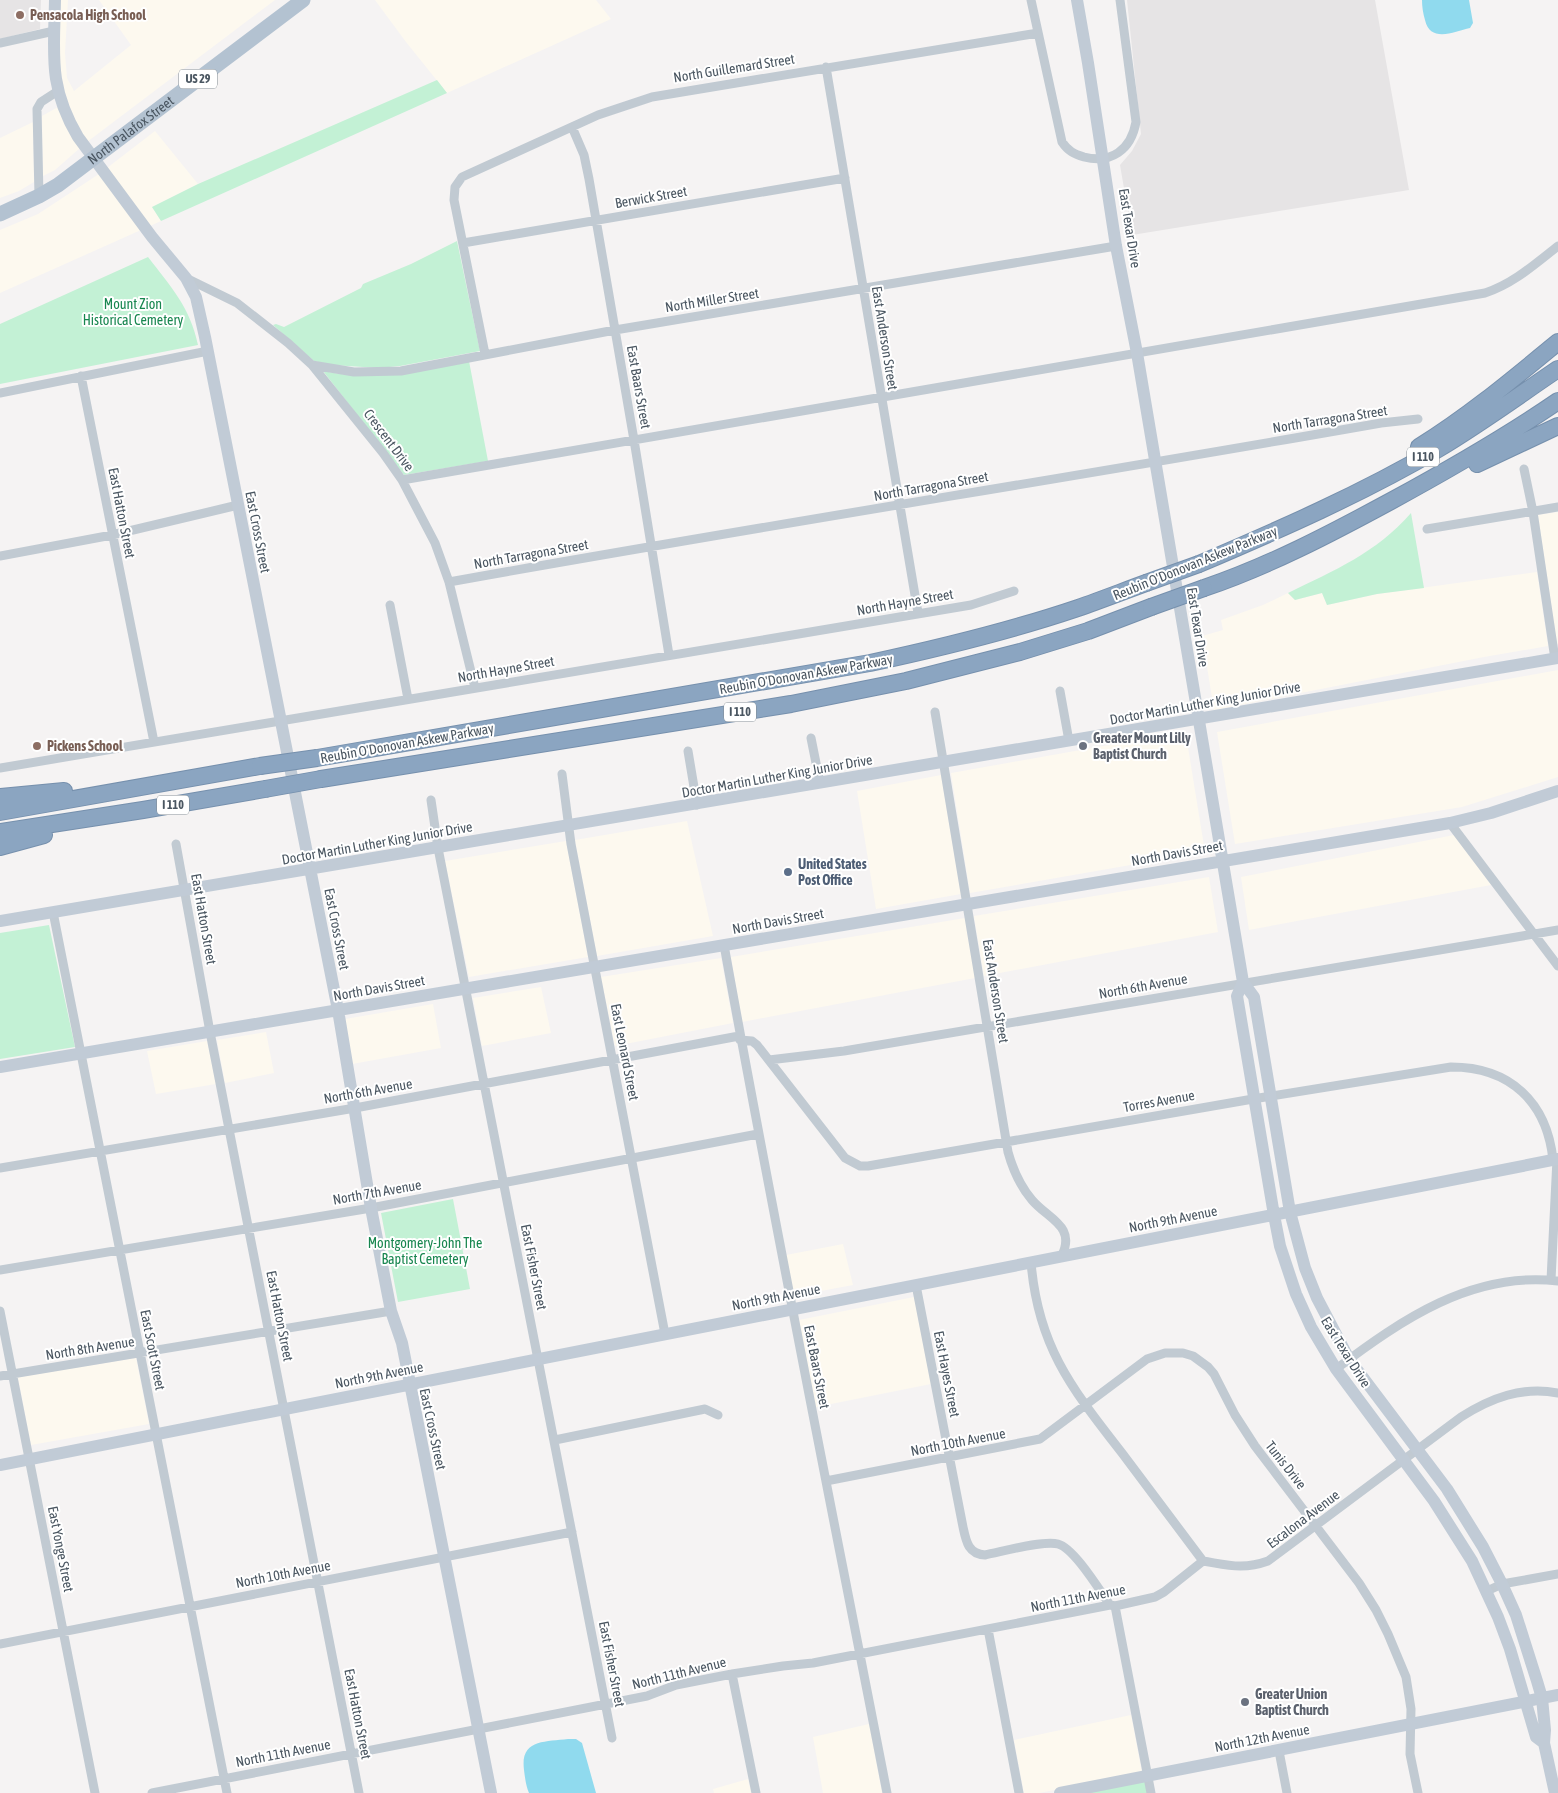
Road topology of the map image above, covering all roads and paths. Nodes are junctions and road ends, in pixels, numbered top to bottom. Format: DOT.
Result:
graph roads {
  1 [pos="55,0"];
  2 [pos="303,0"];
  3 [pos="1031,0"];
  4 [pos="1076,0"];
  5 [pos="1120,0"];
  6 [pos="54,31"];
  7 [pos="1038,33"];
  8 [pos="0,43"];
  9 [pos="826,67"];
  10 [pos="58,91"];
  11 [pos="572,127"];
  12 [pos="94,158"];
  13 [pos="1104,159"];
  14 [pos="845,178"];
  15 [pos="39,196"];
  16 [pos="0,214"];
  17 [pos="596,220"];
  18 [pos="462,243"];
  19 [pos="1116,246"];
  20 [pos="1558,246"];
  21 [pos="186,278"];
  22 [pos="863,288"];
  23 [pos="615,330"];
  24 [pos="1558,342"];
  25 [pos="208,351"];
  26 [pos="1137,353"];
  27 [pos="485,354"];
  28 [pos="312,365"];
  29 [pos="1558,369"];
  30 [pos="81,376"];
  31 [pos="0,393"];
  32 [pos="881,398"];
  33 [pos="1558,401"];
  34 [pos="1418,419"];
  35 [pos="1558,426"];
  36 [pos="634,440"];
  37 [pos="1156,463"];
  38 [pos="1524,469"];
  39 [pos="1439,475"];
  40 [pos="402,480"];
  41 [pos="238,505"];
  42 [pos="899,506"];
  43 [pos="1558,507"];
  44 [pos="1533,512"];
  45 [pos="1279,529"];
  46 [pos="1427,529"];
  47 [pos="112,534"];
  48 [pos="651,548"];
  49 [pos="0,556"];
  50 [pos="449,582"];
  51 [pos="1014,591"];
  52 [pos="390,605"];
  53 [pos="918,613"];
  54 [pos="668,655"];
  55 [pos="1556,658"];
  56 [pos="475,688"];
  57 [pos="1060,692"];
  58 [pos="408,699"];
  59 [pos="935,712"];
  60 [pos="1198,719"];
  61 [pos="280,721"];
  62 [pos="811,738"];
  63 [pos="1069,741"];
  64 [pos="154,742"];
  65 [pos="688,750"];
  66 [pos="944,763"];
  67 [pos="0,768"];
  68 [pos="562,774"];
  69 [pos="176,780"];
  70 [pos="820,783"];
  71 [pos="1558,791"];
  72 [pos="0,797"];
  73 [pos="432,800"];
  74 [pos="697,805"];
  75 [pos="0,812"];
  76 [pos="80,820"];
  77 [pos="1450,823"];
  78 [pos="569,826"];
  79 [pos="0,832"];
  80 [pos="176,844"];
  81 [pos="0,847"];
  82 [pos="438,848"];
  83 [pos="1222,860"];
  84 [pos="310,869"];
  85 [pos="184,890"];
  86 [pos="967,904"];
  87 [pos="53,912"];
  88 [pos="0,922"];
  89 [pos="1558,930"];
  90 [pos="1534,934"];
  91 [pos="724,945"];
  92 [pos="594,966"];
  93 [pos="1558,966"];
  94 [pos="1243,982"];
  95 [pos="466,988"];
  96 [pos="338,1010"];
  97 [pos="988,1026"];
  98 [pos="210,1032"];
  99 [pos="740,1038"];
  100 [pos="81,1053"];
  101 [pos="613,1059"];
  102 [pos="769,1060"];
  103 [pos="0,1067"];
  104 [pos="485,1084"];
  105 [pos="1270,1096"];
  106 [pos="1254,1099"];
  107 [pos="355,1108"];
  108 [pos="230,1130"];
  109 [pos="758,1134"];
  110 [pos="1007,1141"];
  111 [pos="100,1152"];
  112 [pos="632,1159"];
  113 [pos="1556,1159"];
  114 [pos="0,1168"];
  115 [pos="504,1183"];
  116 [pos="372,1208"];
  117 [pos="1290,1212"];
  118 [pos="1274,1215"];
  119 [pos="249,1229"];
  120 [pos="120,1250"];
  121 [pos="1062,1255"];
  122 [pos="1031,1262"];
  123 [pos="0,1270"];
  124 [pos="1554,1280"];
  125 [pos="916,1285"];
  126 [pos="792,1309"];
  127 [pos="0,1311"];
  128 [pos="391,1311"];
  129 [pos="269,1331"];
  130 [pos="665,1334"];
  131 [pos="140,1353"];
  132 [pos="538,1359"];
  133 [pos="1349,1359"];
  134 [pos="1336,1369"];
  135 [pos="12,1374"];
  136 [pos="0,1376"];
  137 [pos="409,1384"];
  138 [pos="1558,1392"];
  139 [pos="1085,1406"];
  140 [pos="284,1409"];
  141 [pos="718,1415"];
  142 [pos="156,1434"];
  143 [pos="555,1440"];
  144 [pos="1418,1450"];
  145 [pos="950,1458"];
  146 [pos="29,1460"];
  147 [pos="1404,1460"];
  148 [pos="0,1465"];
  149 [pos="826,1481"];
  150 [pos="1316,1526"];
  151 [pos="572,1532"];
  152 [pos="444,1556"];
  153 [pos="1203,1561"];
  154 [pos="1558,1574"];
  155 [pos="318,1581"];
  156 [pos="1502,1584"];
  157 [pos="1487,1591"];
  158 [pos="190,1606"];
  159 [pos="1113,1606"];
  160 [pos="988,1629"];
  161 [pos="63,1631"];
  162 [pos="0,1644"];
  163 [pos="860,1654"];
  164 [pos="732,1674"];
  165 [pos="1558,1695"];
  166 [pos="1542,1698"];
  167 [pos="1525,1702"];
  168 [pos="606,1704"];
  169 [pos="1410,1724"];
  170 [pos="478,1728"];
  171 [pos="612,1738"];
  172 [pos="1544,1743"];
  173 [pos="1279,1751"];
  174 [pos="352,1754"];
  175 [pos="1148,1776"];
  176 [pos="224,1779"];
  177 [pos="95,1793"];
  178 [pos="152,1793"];
  179 [pos="227,1793"];
  180 [pos="359,1793"];
  181 [pos="491,1793"];
  182 [pos="756,1793"];
  183 [pos="887,1793"];
  184 [pos="1020,1793"];
  185 [pos="1060,1793"];
  186 [pos="1151,1793"];
  187 [pos="1287,1793"];
  188 [pos="1418,1793"];
  189 [pos="1555,1793"];
  1 -- 6 [label="main road, East Cross Street"];
  2 -- 12 [label="main road, North Palafox Street / US 29"];
  3 -- 7 [label="street"];
  4 -- 13 [label="main road, East Texar Drive"];
  5 -- 13 [label="street"];
  6 -- 8 [label="street"];
  6 -- 10 [label="main road, East Cross Street"];
  7 -- 9 [label="street, North Guillemard Street"];
  7 -- 13 [label="street"];
  9 -- 11 [label="street, North Guillemard Street"];
  9 -- 14 [label="street, East Anderson Street"];
  10 -- 12 [label="main road, East Cross Street"];
  10 -- 15 [label="street"];
  11 -- 17 [label="street, East Baars Street"];
  11 -- 18 [label="street, North Guillemard Street"];
  12 -- 15 [label="main road, North Palafox Street / US 29"];
  12 -- 21 [label="main road, East Cross Street"];
  13 -- 19 [label="main road, East Texar Drive"];
  14 -- 17 [label="street, Berwick Street"];
  14 -- 22 [label="street, East Anderson Street"];
  15 -- 16 [label="main road, North Palafox Street / US 29"];
  17 -- 18 [label="street, Berwick Street"];
  17 -- 23 [label="street, East Baars Street"];
  18 -- 27 [label="street"];
  19 -- 22 [label="street, North Miller Street"];
  19 -- 26 [label="main road, East Texar Drive"];
  20 -- 26 [label="street"];
  21 -- 25 [label="main road, East Cross Street"];
  21 -- 28 [label="street, Crescent Drive"];
  22 -- 23 [label="street, North Miller Street"];
  22 -- 32 [label="street, East Anderson Street"];
  23 -- 27 [label="street, North Miller Street"];
  23 -- 36 [label="street, East Baars Street"];
  24 -- 45 [label="highway"];
  25 -- 30 [label="street"];
  25 -- 41 [label="main road, East Cross Street"];
  26 -- 32 [label="street"];
  26 -- 37 [label="main road, East Texar Drive"];
  27 -- 28 [label="street, North Miller Street"];
  28 -- 40 [label="street, Crescent Drive"];
  29 -- 45 [label="highway, Reubin O'Donovan Askew Parkway / I 110"];
  30 -- 31 [label="street"];
  30 -- 47 [label="street, East Hatton Street"];
  32 -- 36 [label="street"];
  32 -- 42 [label="street, East Anderson Street"];
  33 -- 39 [label="highway, Reubin O'Donovan Askew Parkway / I 110"];
  34 -- 37 [label="street, North Tarragona Street"];
  35 -- 39 [label="highway"];
  36 -- 40 [label="street"];
  36 -- 48 [label="street, East Baars Street"];
  37 -- 42 [label="street, North Tarragona Street"];
  37 -- 60 [label="main road, East Texar Drive"];
  38 -- 44 [label="street"];
  39 -- 76 [label="highway, Reubin O'Donovan Askew Parkway / I 110, bridge"];
  40 -- 50 [label="street, Crescent Drive"];
  41 -- 47 [label="street"];
  41 -- 61 [label="main road, East Cross Street"];
  42 -- 48 [label="street, North Tarragona Street"];
  42 -- 53 [label="street, East Anderson Street"];
  43 -- 44 [label="street"];
  44 -- 46 [label="street"];
  44 -- 55 [label="street"];
  45 -- 69 [label="highway, Reubin O'Donovan Askew Parkway / I 110, bridge"];
  47 -- 49 [label="street"];
  47 -- 64 [label="street, East Hatton Street"];
  48 -- 50 [label="street, North Tarragona Street"];
  48 -- 54 [label="street, East Baars Street"];
  50 -- 56 [label="street, Crescent Drive"];
  51 -- 53 [label="street, North Hayne Street"];
  52 -- 58 [label="street"];
  53 -- 54 [label="street, North Hayne Street"];
  54 -- 56 [label="street, North Hayne Street"];
  55 -- 60 [label="main road, Doctor Martin Luther King Junior Drive"];
  56 -- 58 [label="street, North Hayne Street"];
  57 -- 63 [label="street"];
  58 -- 61 [label="street, North Hayne Street"];
  59 -- 66 [label="street, East Anderson Street"];
  60 -- 63 [label="main road, Doctor Martin Luther King Junior Drive"];
  60 -- 83 [label="main road, East Texar Drive"];
  61 -- 64 [label="street, North Hayne Street"];
  61 -- 84 [label="main road, East Cross Street"];
  62 -- 70 [label="street"];
  63 -- 66 [label="main road, Doctor Martin Luther King Junior Drive"];
  64 -- 67 [label="street, North Hayne Street"];
  65 -- 74 [label="street"];
  66 -- 70 [label="main road, Doctor Martin Luther King Junior Drive"];
  66 -- 86 [label="street, East Anderson Street"];
  68 -- 78 [label="street, East Leonard Street"];
  69 -- 72 [label="highway"];
  69 -- 75 [label="highway, Reubin O'Donovan Askew Parkway / I 110"];
  70 -- 74 [label="main road, Doctor Martin Luther King Junior Drive"];
  71 -- 77 [label="main road, North Davis Street"];
  73 -- 82 [label="street, East Fisher Street"];
  74 -- 78 [label="main road, Doctor Martin Luther King Junior Drive"];
  76 -- 79 [label="highway, Reubin O'Donovan Askew Parkway / I 110"];
  76 -- 81 [label="highway"];
  77 -- 83 [label="main road, North Davis Street"];
  77 -- 90 [label="street"];
  78 -- 82 [label="main road, Doctor Martin Luther King Junior Drive"];
  78 -- 92 [label="street, East Leonard Street"];
  80 -- 85 [label="street, East Hatton Street"];
  82 -- 84 [label="main road, Doctor Martin Luther King Junior Drive"];
  82 -- 95 [label="street, East Fisher Street"];
  83 -- 86 [label="main road, North Davis Street"];
  83 -- 94 [label="main road, East Texar Drive"];
  84 -- 85 [label="main road, Doctor Martin Luther King Junior Drive"];
  84 -- 96 [label="main road, East Cross Street"];
  85 -- 87 [label="main road, Doctor Martin Luther King Junior Drive"];
  85 -- 98 [label="street, East Hatton Street"];
  86 -- 91 [label="main road, North Davis Street"];
  86 -- 97 [label="street, East Anderson Street"];
  87 -- 88 [label="main road, Doctor Martin Luther King Junior Drive"];
  87 -- 100 [label="street, East Scott Street"];
  89 -- 90 [label="street, North 6th Avenue"];
  90 -- 93 [label="street"];
  90 -- 94 [label="street, North 6th Avenue"];
  91 -- 92 [label="main road, North Davis Street"];
  91 -- 99 [label="street, East Baars Street"];
  92 -- 95 [label="main road, North Davis Street"];
  92 -- 101 [label="street, East Leonard Street"];
  94 -- 97 [label="street, North 6th Avenue"];
  94 -- 105 [label="main road, East Texar Drive"];
  94 -- 106 [label="main road, East Texar Drive"];
  95 -- 96 [label="main road, North Davis Street"];
  95 -- 104 [label="street, East Fisher Street"];
  96 -- 98 [label="main road, North Davis Street"];
  96 -- 107 [label="main road, East Cross Street"];
  97 -- 102 [label="street, North 6th Avenue"];
  97 -- 110 [label="street, East Anderson Street"];
  98 -- 100 [label="main road, North Davis Street"];
  98 -- 108 [label="street, East Hatton Street"];
  99 -- 101 [label="street, North 6th Avenue"];
  99 -- 102 [label="street"];
  99 -- 109 [label="street, East Baars Street"];
  100 -- 103 [label="main road, North Davis Street"];
  100 -- 111 [label="street, East Scott Street"];
  101 -- 104 [label="street, North 6th Avenue"];
  101 -- 112 [label="street, East Leonard Street"];
  102 -- 110 [label="street, Torres Avenue"];
  104 -- 107 [label="street, North 6th Avenue"];
  104 -- 115 [label="street, East Fisher Street"];
  105 -- 106 [label="street, Torres Avenue"];
  105 -- 113 [label="street, Torres Avenue"];
  105 -- 117 [label="main road, East Texar Drive"];
  106 -- 110 [label="street, Torres Avenue"];
  106 -- 118 [label="main road, East Texar Drive"];
  107 -- 108 [label="street, North 6th Avenue"];
  107 -- 116 [label="main road, East Cross Street"];
  108 -- 111 [label="street, North 6th Avenue"];
  108 -- 119 [label="street, East Hatton Street"];
  109 -- 112 [label="street, North 7th Avenue"];
  109 -- 126 [label="street, East Baars Street"];
  110 -- 121 [label="street, East Anderson Street"];
  111 -- 114 [label="street, North 6th Avenue"];
  111 -- 120 [label="street, East Scott Street"];
  112 -- 115 [label="street, North 7th Avenue"];
  112 -- 130 [label="street, East Leonard Street"];
  113 -- 117 [label="main road, North 9th Avenue"];
  113 -- 124 [label="street, Torres Avenue"];
  115 -- 116 [label="street, North 7th Avenue"];
  115 -- 132 [label="street, East Fisher Street"];
  116 -- 119 [label="street, North 7th Avenue"];
  116 -- 128 [label="main road, East Cross Street"];
  117 -- 118 [label="main road, North 9th Avenue"];
  117 -- 133 [label="main road, East Texar Drive"];
  118 -- 121 [label="main road, North 9th Avenue"];
  118 -- 134 [label="main road, East Texar Drive"];
  119 -- 120 [label="street, North 7th Avenue"];
  119 -- 129 [label="street, East Hatton Street"];
  120 -- 123 [label="street, North 7th Avenue"];
  120 -- 131 [label="street, East Scott Street"];
  121 -- 122 [label="main road, North 9th Avenue"];
  122 -- 125 [label="main road, North 9th Avenue"];
  122 -- 139 [label="street"];
  124 -- 133 [label="street"];
  125 -- 126 [label="main road, North 9th Avenue"];
  125 -- 145 [label="street, East Hayes Street"];
  126 -- 130 [label="main road, North 9th Avenue"];
  126 -- 149 [label="street, East Baars Street"];
  127 -- 135 [label="street, East Yonge Street"];
  128 -- 129 [label="street, North 8th Avenue"];
  128 -- 137 [label="main road, East Cross Street"];
  129 -- 131 [label="street, North 8th Avenue"];
  129 -- 140 [label="street, East Hatton Street"];
  130 -- 132 [label="main road, North 9th Avenue"];
  131 -- 135 [label="street, North 8th Avenue"];
  131 -- 142 [label="street, East Scott Street"];
  132 -- 137 [label="main road, North 9th Avenue"];
  132 -- 143 [label="street, East Fisher Street"];
  133 -- 134 [label="street"];
  133 -- 144 [label="main road, East Texar Drive"];
  134 -- 147 [label="main road, East Texar Drive"];
  135 -- 136 [label="street, North 8th Avenue"];
  135 -- 146 [label="street, East Yonge Street"];
  137 -- 140 [label="main road, North 9th Avenue"];
  137 -- 152 [label="main road, East Cross Street"];
  138 -- 144 [label="street, Escalona Avenue"];
  139 -- 145 [label="street, North 10th Avenue"];
  139 -- 150 [label="street, Tunis Drive"];
  139 -- 153 [label="street"];
  140 -- 142 [label="main road, North 9th Avenue"];
  140 -- 155 [label="street, East Hatton Street"];
  141 -- 143 [label="street"];
  142 -- 146 [label="main road, North 9th Avenue"];
  142 -- 158 [label="street, East Scott Street"];
  143 -- 151 [label="street, East Fisher Street"];
  144 -- 147 [label="street, Escalona Avenue"];
  144 -- 156 [label="main road, East Texar Drive"];
  145 -- 149 [label="street, North 10th Avenue"];
  145 -- 159 [label="street, East Hayes Street"];
  146 -- 148 [label="main road, North 9th Avenue"];
  146 -- 161 [label="street, East Yonge Street"];
  147 -- 150 [label="street, Escalona Avenue"];
  147 -- 157 [label="main road, East Texar Drive"];
  149 -- 163 [label="street, East Baars Street"];
  150 -- 153 [label="street, Escalona Avenue"];
  150 -- 169 [label="street, Tunis Drive"];
  151 -- 152 [label="street, North 10th Avenue"];
  151 -- 168 [label="street, East Fisher Street"];
  152 -- 155 [label="street, North 10th Avenue"];
  152 -- 170 [label="main road, East Cross Street"];
  153 -- 159 [label="street, North 11th Avenue"];
  154 -- 156 [label="street"];
  155 -- 158 [label="street, North 10th Avenue"];
  155 -- 174 [label="street, East Hatton Street"];
  156 -- 157 [label="street"];
  156 -- 166 [label="main road, East Texar Drive"];
  157 -- 167 [label="main road, East Texar Drive"];
  158 -- 161 [label="street, North 10th Avenue"];
  158 -- 176 [label="street, East Scott Street"];
  159 -- 160 [label="street, North 11th Avenue"];
  159 -- 175 [label="street"];
  160 -- 163 [label="street, North 11th Avenue"];
  160 -- 184 [label="street"];
  161 -- 162 [label="street, North 10th Avenue"];
  161 -- 177 [label="street, East Yonge Street"];
  163 -- 164 [label="street, North 11th Avenue"];
  163 -- 183 [label="street, East Baars Street"];
  164 -- 168 [label="street, North 11th Avenue"];
  164 -- 182 [label="street"];
  165 -- 166 [label="main road, North 12th Avenue"];
  166 -- 167 [label="main road, North 12th Avenue"];
  166 -- 172 [label="main road, East Texar Drive"];
  167 -- 169 [label="main road, North 12th Avenue"];
  167 -- 172 [label="main road, East Texar Drive"];
  168 -- 170 [label="street, North 11th Avenue"];
  168 -- 171 [label="street, East Fisher Street"];
  169 -- 173 [label="main road, North 12th Avenue"];
  169 -- 188 [label="street, Tunis Drive"];
  170 -- 174 [label="street, North 11th Avenue"];
  170 -- 181 [label="main road, East Cross Street"];
  172 -- 189 [label="main road"];
  173 -- 175 [label="main road, North 12th Avenue"];
  173 -- 187 [label="street"];
  174 -- 176 [label="street, North 11th Avenue"];
  174 -- 180 [label="street, East Hatton Street"];
  175 -- 185 [label="main road, North 12th Avenue"];
  175 -- 186 [label="street"];
  176 -- 178 [label="street, North 11th Avenue"];
  176 -- 179 [label="street, East Scott Street"];
}
